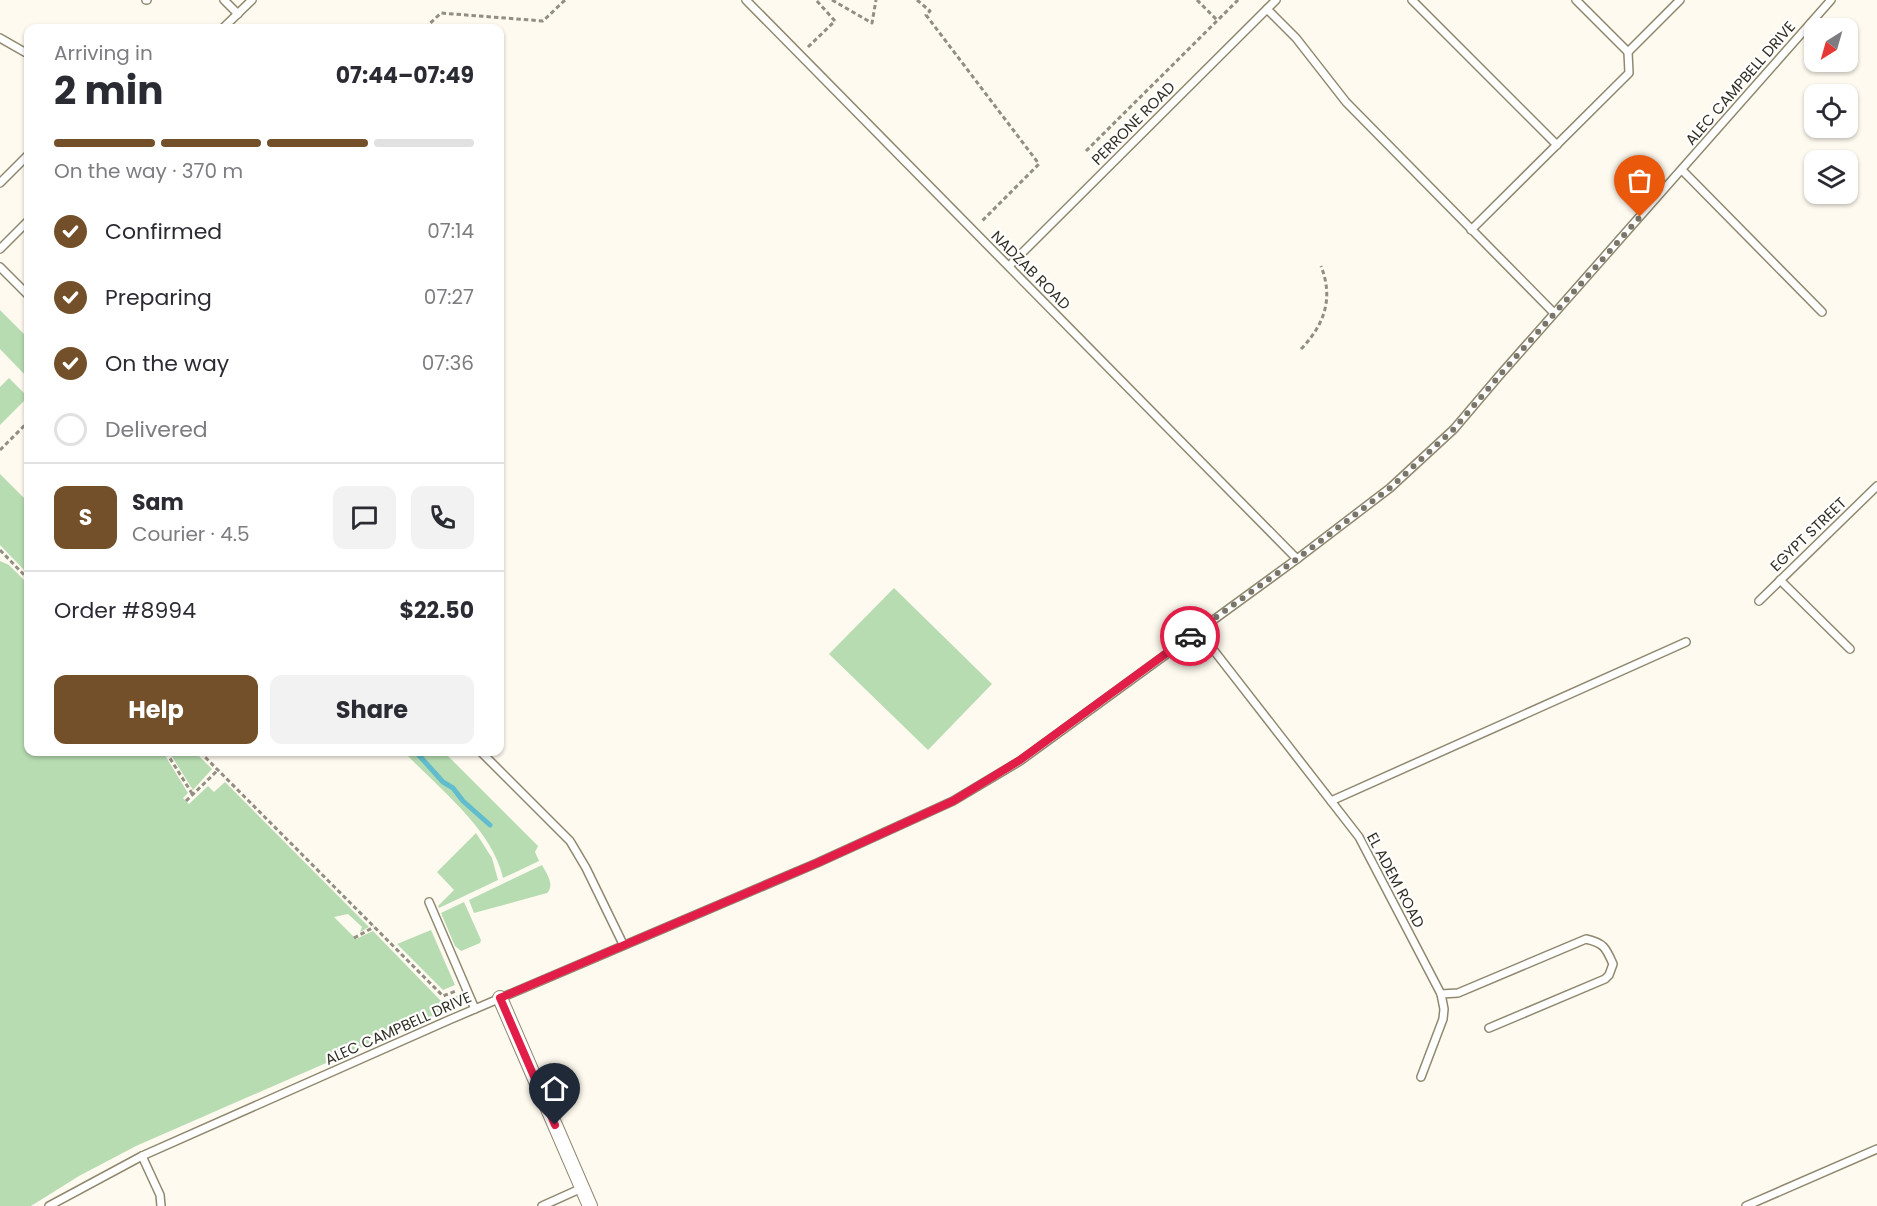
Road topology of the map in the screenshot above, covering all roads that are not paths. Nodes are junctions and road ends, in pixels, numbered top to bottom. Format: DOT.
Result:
graph roads {
  1 [pos="224,0"];
  2 [pos="252,0"];
  3 [pos="746,0"];
  4 [pos="1276,0"];
  5 [pos="1412,0"];
  6 [pos="1575,0"];
  7 [pos="1831,0"];
  8 [pos="1677,1"];
  9 [pos="1267,9"];
  10 [pos="238,14"];
  11 [pos="227,24"];
  12 [pos="0,38"];
  13 [pos="24,52"];
  14 [pos="1628,52"];
  15 [pos="1557,145"];
  16 [pos="24,159"];
  17 [pos="1682,170"];
  18 [pos="0,183"];
  19 [pos="24,225"];
  20 [pos="1471,230"];
  21 [pos="0,249"];
  22 [pos="1009,266"];
  23 [pos="0,267"];
  24 [pos="24,291"];
  25 [pos="1822,312"];
  26 [pos="1554,313"];
  27 [pos="1877,486"];
  28 [pos="1297,559"];
  29 [pos="1780,580"];
  30 [pos="1758,601"];
  31 [pos="1198,630"];
  32 [pos="1686,642"];
  33 [pos="1850,649"];
  34 [pos="486,756"];
  35 [pos="1331,801"];
  36 [pos="429,902"];
  37 [pos="623,944"];
  38 [pos="1441,994"];
  39 [pos="500,998"];
  40 [pos="475,1008"];
  41 [pos="1489,1028"];
  42 [pos="1421,1077"];
  43 [pos="1877,1149"];
  44 [pos="142,1156"];
  45 [pos="582,1188"];
  46 [pos="49,1206"];
  47 [pos="161,1206"];
  48 [pos="542,1206"];
  49 [pos="590,1206"];
  50 [pos="1746,1206"];
  1 -- 10 [label="lane"];
  2 -- 10 [label="lane"];
  3 -- 22 [label="lane, NADZAB ROAD"];
  4 -- 9 [label="lane, PERRONE ROAD"];
  5 -- 15 [label="lane"];
  6 -- 14 [label="lane"];
  7 -- 17 [label="lane, ALEC CAMPBELL DRIVE"];
  8 -- 14 [label="lane"];
  9 -- 20 [label="lane"];
  9 -- 22 [label="lane, PERRONE ROAD"];
  10 -- 11 [label="lane"];
  12 -- 13 [label="lane"];
  14 -- 15 [label="lane"];
  15 -- 20 [label="lane"];
  16 -- 18 [label="lane"];
  17 -- 25 [label="lane"];
  17 -- 26 [label="lane, ALEC CAMPBELL DRIVE"];
  19 -- 21 [label="lane"];
  20 -- 26 [label="lane"];
  22 -- 28 [label="lane, NADZAB ROAD"];
  23 -- 24 [label="lane"];
  26 -- 28 [label="lane, ALEC CAMPBELL DRIVE"];
  27 -- 29 [label="lane, EGYPT STREET"];
  28 -- 31 [label="lane, ALEC CAMPBELL DRIVE"];
  29 -- 30 [label="lane, EGYPT STREET"];
  29 -- 33 [label="lane"];
  31 -- 35 [label="lane, EL ADEM ROAD"];
  31 -- 37 [label="lane, ALEC CAMPBELL DRIVE"];
  32 -- 35 [label="lane"];
  34 -- 37 [label="lane"];
  35 -- 38 [label="lane, EL ADEM ROAD"];
  36 -- 40 [label="lane"];
  37 -- 39 [label="lane, ALEC CAMPBELL DRIVE"];
  38 -- 41 [label="lane"];
  38 -- 42 [label="lane, EL ADEM ROAD"];
  39 -- 40 [label="lane, ALEC CAMPBELL DRIVE"];
  39 -- 45 [label="street"];
  40 -- 44 [label="lane, ALEC CAMPBELL DRIVE"];
  43 -- 50 [label="lane"];
  44 -- 46 [label="lane, ALEC CAMPBELL DRIVE"];
  44 -- 47 [label="lane"];
  45 -- 48 [label="lane"];
  45 -- 49 [label="street"];
}
